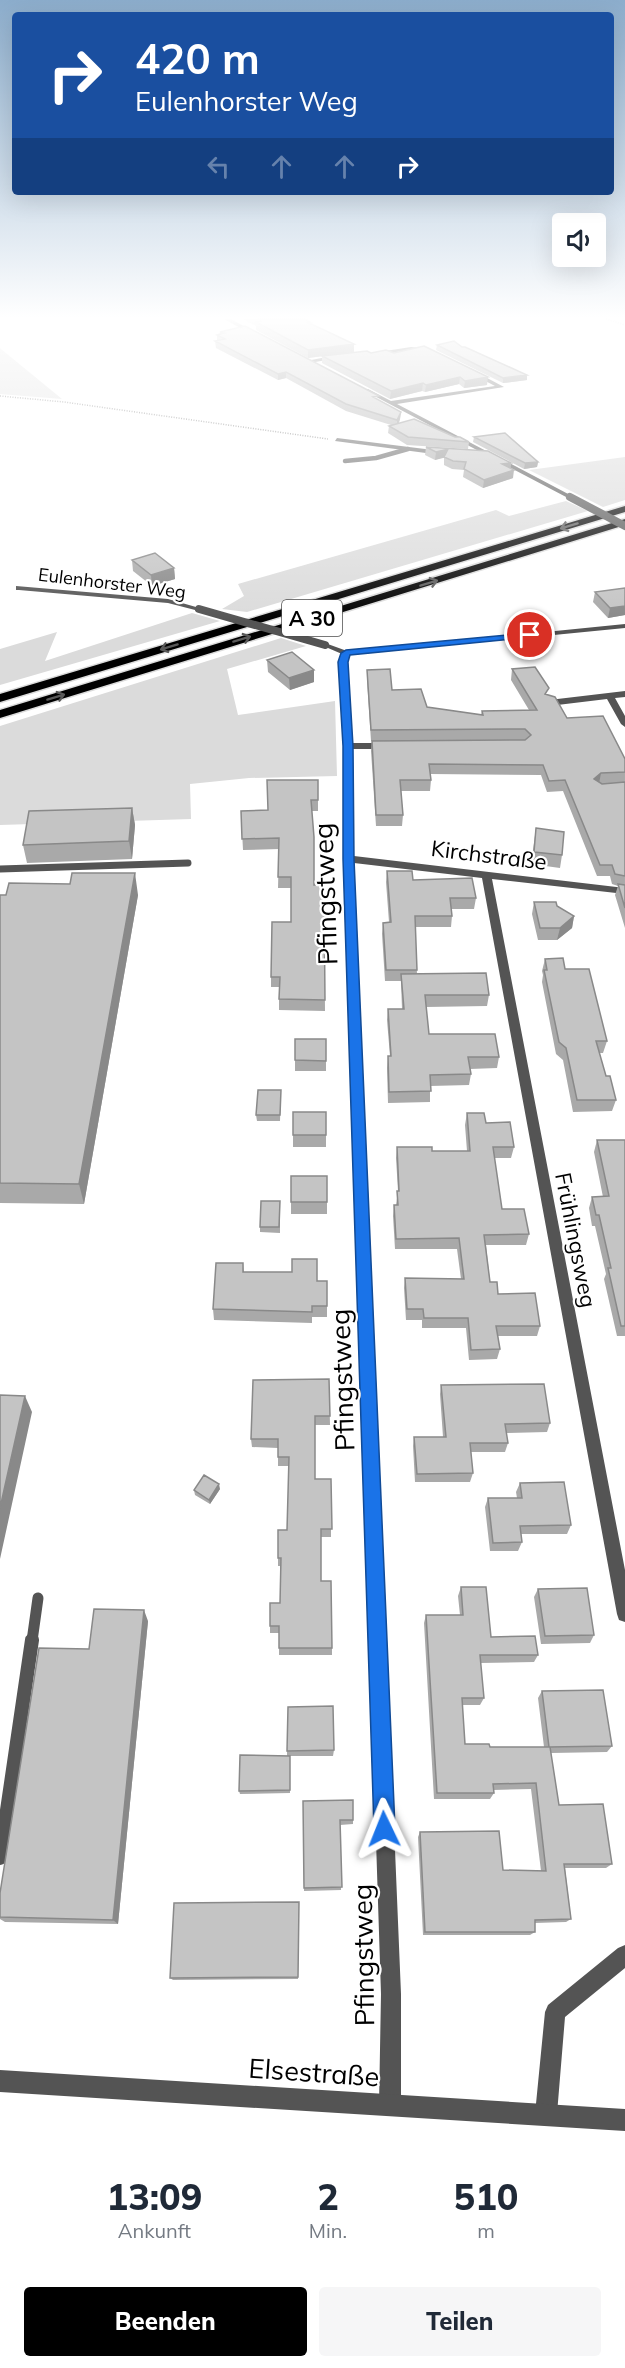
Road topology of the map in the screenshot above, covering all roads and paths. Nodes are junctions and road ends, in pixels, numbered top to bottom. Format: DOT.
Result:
graph roads {
  1 [pos="191,420"];
  2 [pos="422,420"];
  3 [pos="337,440"];
  4 [pos="408,449"];
  5 [pos="454,454"];
  6 [pos="490,455"];
  7 [pos="477,456"];
  8 [pos="345,461"];
  9 [pos="625,509"];
  10 [pos="625,524"];
  11 [pos="19,588"];
  12 [pos="625,626"];
  13 [pos="346,653"];
  14 [pos="625,694"];
  15 [pos="610,696"];
  16 [pos="0,698"];
  17 [pos="549,703"];
  18 [pos="0,714"];
  19 [pos="625,724"];
  20 [pos="348,746"];
  21 [pos="395,746"];
  22 [pos="349,859"];
  23 [pos="188,863"];
  24 [pos="0,869"];
  25 [pos="486,874"];
  26 [pos="625,891"];
  27 [pos="38,1598"];
  28 [pos="625,1614"];
  29 [pos="0,1858"];
  30 [pos="625,1955"];
  31 [pos="0,2081"];
  32 [pos="390,2105"];
  33 [pos="546,2114"];
  34 [pos="625,2120"];
  1 -- 3 [label="path"];
  2 -- 6 [label="street"];
  3 -- 4 [label="street"];
  4 -- 5 [label="street"];
  4 -- 8 [label="lane"];
  6 -- 7 [label="street"];
  6 -- 10 [label="street, bridge"];
  9 -- 16 [label="highway, A 30, one-way"];
  18 -- 10 [label="highway, A 30, one-way"];
  11 -- 13 [label="street, Eulenhorster Weg, bridge"];
  12 -- 13 [label="street, Eulenhorster Weg"];
  13 -- 20 [label="street, Pfingstweg"];
  14 -- 15 [label="street"];
  15 -- 17 [label="street"];
  15 -- 19 [label="street"];
  20 -- 21 [label="street"];
  20 -- 22 [label="street, Pfingstweg"];
  22 -- 25 [label="street, Kirchstraße"];
  22 -- 32 [label="street, Pfingstweg"];
  23 -- 24 [label="lane"];
  25 -- 26 [label="street, Kirchstraße"];
  25 -- 28 [label="street, Frühlingsweg"];
  27 -- 29 [label="lane"];
  30 -- 33 [label="street"];
  31 -- 32 [label="street, Elsestraße"];
  32 -- 33 [label="street, Elsestraße"];
  33 -- 34 [label="street, Elsestraße"];
}
